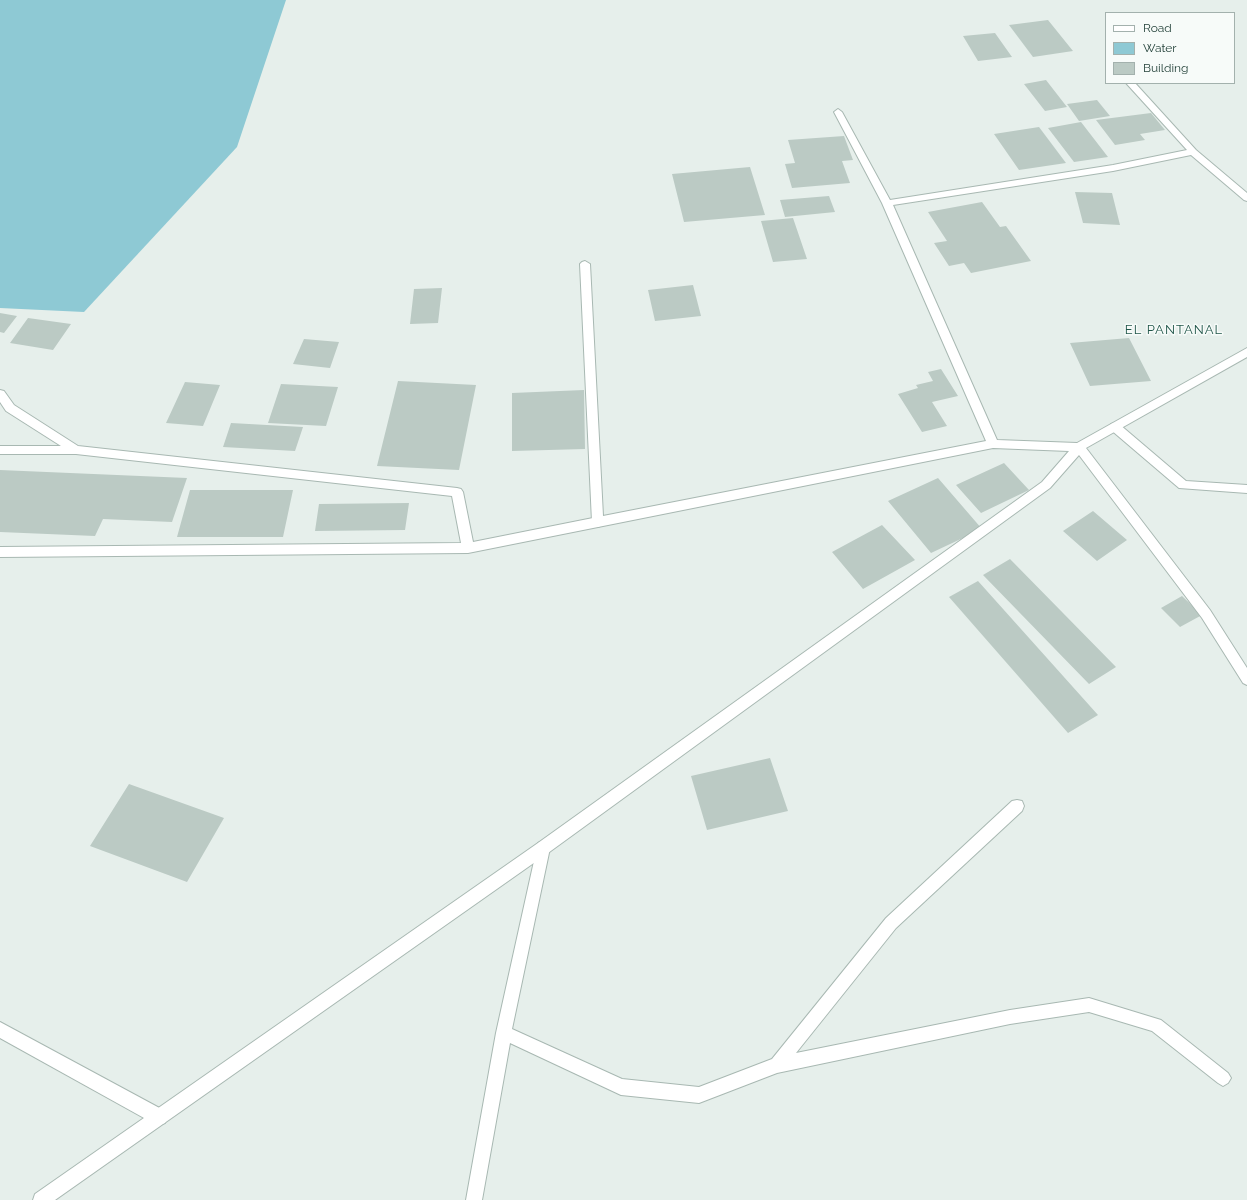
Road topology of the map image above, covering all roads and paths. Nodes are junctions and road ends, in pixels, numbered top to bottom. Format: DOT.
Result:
graph roads {
  1 [pos="1131,84"];
  2 [pos="838,112"];
  3 [pos="1193,152"];
  4 [pos="1247,198"];
  5 [pos="887,203"];
  6 [pos="585,264"];
  7 [pos="1247,352"];
  8 [pos="0,394"];
  9 [pos="1115,427"];
  10 [pos="993,444"];
  11 [pos="1079,447"];
  12 [pos="0,450"];
  13 [pos="76,450"];
  14 [pos="1247,489"];
  15 [pos="598,522"];
  16 [pos="468,548"];
  17 [pos="0,552"];
  18 [pos="1247,679"];
  19 [pos="1017,806"];
  20 [pos="543,848"];
  21 [pos="0,1030"];
  22 [pos="504,1034"];
  23 [pos="777,1065"];
  24 [pos="1223,1078"];
  25 [pos="159,1117"];
  26 [pos="41,1200"];
  27 [pos="474,1200"];
  1 -- 3 [label="street"];
  2 -- 5 [label="street"];
  3 -- 4 [label="street"];
  3 -- 5 [label="street"];
  5 -- 10 [label="street"];
  6 -- 15 [label="street"];
  7 -- 9 [label="street"];
  8 -- 13 [label="street"];
  9 -- 11 [label="street"];
  9 -- 14 [label="street"];
  10 -- 11 [label="street"];
  10 -- 15 [label="street"];
  11 -- 18 [label="street"];
  11 -- 20 [label="street"];
  12 -- 13 [label="street"];
  13 -- 16 [label="street"];
  15 -- 16 [label="street"];
  16 -- 17 [label="street"];
  19 -- 23 [label="street"];
  20 -- 22 [label="street"];
  20 -- 25 [label="street"];
  21 -- 25 [label="street"];
  22 -- 23 [label="street"];
  22 -- 27 [label="street"];
  23 -- 24 [label="street"];
  25 -- 26 [label="street"];
}
